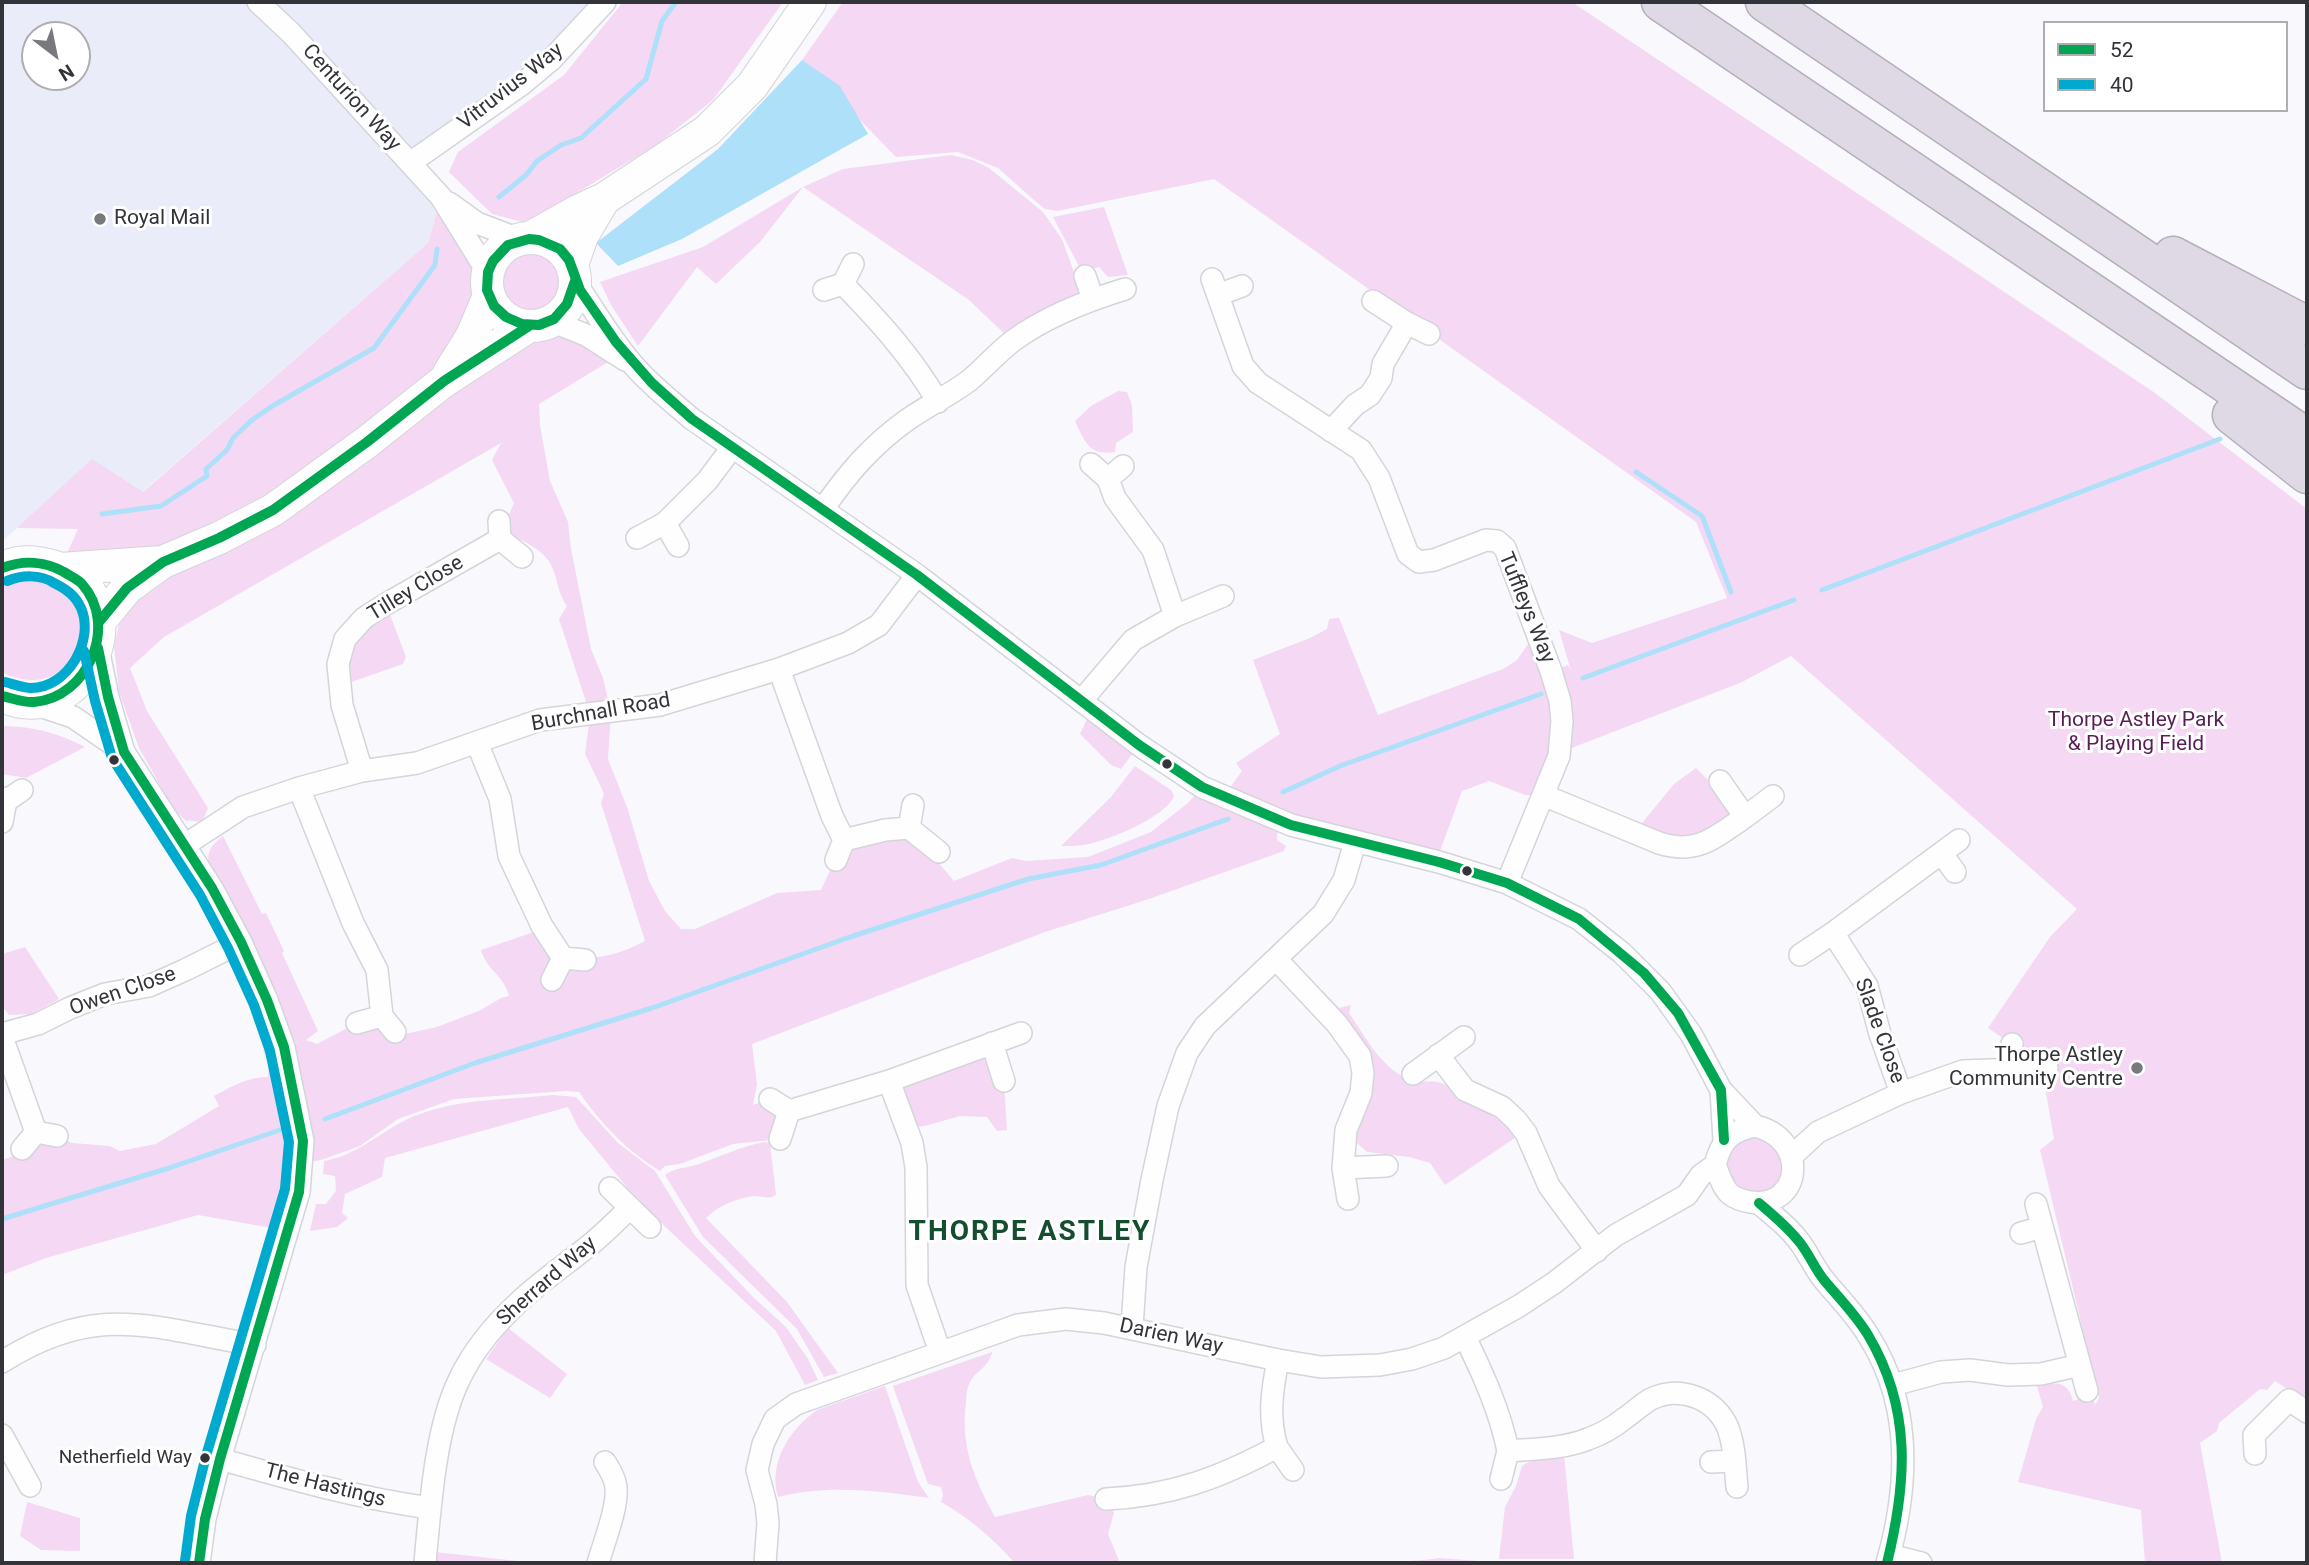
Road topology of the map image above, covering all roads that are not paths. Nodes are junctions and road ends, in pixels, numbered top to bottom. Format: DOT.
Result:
graph roads {
  1 [pos="258,2"];
  2 [pos="605,2"];
  3 [pos="810,2"];
  4 [pos="1661,2"];
  5 [pos="1765,2"];
  6 [pos="410,163"];
  7 [pos="441,197"];
  8 [pos="2055,199"];
  9 [pos="604,200"];
  10 [pos="524,239"];
  11 [pos="853,264"];
  12 [pos="574,273"];
  13 [pos="1085,276"];
  14 [pos="2075,279"];
  15 [pos="488,285"];
  16 [pos="1242,286"];
  17 [pos="1125,289"];
  18 [pos="1093,299"];
  19 [pos="1373,301"];
  20 [pos="1407,323"];
  21 [pos="540,324"];
  22 [pos="2307,326"];
  23 [pos="1429,334"];
  24 [pos="633,364"];
  25 [pos="2307,370"];
  26 [pos="444,381"];
  27 [pos="938,402"];
  28 [pos="1331,431"];
  29 [pos="2307,438"];
  30 [pos="731,449"];
  31 [pos="1091,464"];
  32 [pos="2307,474"];
  33 [pos="823,509"];
  34 [pos="665,523"];
  35 [pos="637,538"];
  36 [pos="678,546"];
  37 [pos="522,557"];
  38 [pos="9,560"];
  39 [pos="163,562"];
  40 [pos="60,569"];
  41 [pos="917,575"];
  42 [pos="1223,596"];
  43 [pos="1175,616"];
  44 [pos="99,635"];
  45 [pos="779,669"];
  46 [pos="9,698"];
  47 [pos="1082,700"];
  48 [pos="477,743"];
  49 [pos="124,752"];
  50 [pos="362,771"];
  51 [pos="1720,781"];
  52 [pos="299,788"];
  53 [pos="1543,794"];
  54 [pos="1773,796"];
  55 [pos="913,805"];
  56 [pos="1745,817"];
  57 [pos="909,828"];
  58 [pos="844,840"];
  59 [pos="1959,840"];
  60 [pos="1355,842"];
  61 [pos="185,845"];
  62 [pos="939,852"];
  63 [pos="1942,854"];
  64 [pos="836,860"];
  65 [pos="1955,872"];
  66 [pos="1507,883"];
  67 [pos="1833,933"];
  68 [pos="241,942"];
  69 [pos="1800,955"];
  70 [pos="563,958"];
  71 [pos="1276,959"];
  72 [pos="585,960"];
  73 [pos="552,980"];
  74 [pos="357,1023"];
  75 [pos="1021,1033"];
  76 [pos="2,1035"];
  77 [pos="1464,1037"];
  78 [pos="992,1043"];
  79 [pos="2012,1044"];
  80 [pos="1438,1055"];
  81 [pos="2009,1068"];
  82 [pos="2047,1068"];
  83 [pos="1413,1074"];
  84 [pos="890,1081"];
  85 [pos="1004,1081"];
  86 [pos="1721,1090"];
  87 [pos="1901,1093"];
  88 [pos="770,1099"];
  89 [pos="789,1111"];
  90 [pos="1755,1126"];
  91 [pos="1818,1132"];
  92 [pos="1778,1135"];
  93 [pos="39,1139"];
  94 [pos="780,1139"];
  95 [pos="1724,1140"];
  96 [pos="1792,1156"];
  97 [pos="1715,1165"];
  98 [pos="1387,1166"];
  99 [pos="1343,1168"];
  100 [pos="610,1188"];
  101 [pos="1786,1190"];
  102 [pos="1687,1195"];
  103 [pos="1730,1195"];
  104 [pos="1348,1199"];
  105 [pos="1759,1203"];
  106 [pos="2036,1203"];
  107 [pos="630,1208"];
  108 [pos="650,1227"];
  109 [pos="2042,1227"];
  110 [pos="2021,1233"];
  111 [pos="1798,1239"];
  112 [pos="1597,1251"];
  113 [pos="1132,1328"];
  114 [pos="1465,1337"];
  115 [pos="255,1345"];
  116 [pos="940,1352"];
  117 [pos="1278,1360"];
  118 [pos="2,1362"];
  119 [pos="2080,1365"];
  120 [pos="1893,1385"];
  121 [pos="2087,1391"];
  122 [pos="2307,1412"];
  123 [pos="2,1435"];
  124 [pos="1277,1447"];
  125 [pos="1508,1451"];
  126 [pos="2255,1454"];
  127 [pos="220,1459"];
  128 [pos="1735,1461"];
  129 [pos="605,1462"];
  130 [pos="1711,1462"];
  131 [pos="1293,1470"];
  132 [pos="1501,1479"];
  133 [pos="30,1486"];
  134 [pos="1737,1487"];
  135 [pos="1102,1502"];
  136 [pos="430,1508"];
  137 [pos="1888,1559"];
  138 [pos="199,1563"];
  139 [pos="425,1563"];
  140 [pos="598,1563"];
  141 [pos="765,1563"];
  142 [pos="1921,1563"];
  1 -- 6 [label="street, Centurion Way"];
  2 -- 6 [label="street, Vitruvius Way"];
  3 -- 9 [label="street"];
  4 -- 14 [label="highway"];
  5 -- 8 [label="highway"];
  6 -- 7 [label="street, Centurion Way"];
  7 -- 10 [label="street, Centurion Way"];
  7 -- 15 [label="street, Centurion Way"];
  8 -- 22 [label="highway"];
  8 -- 25 [label="highway"];
  9 -- 10 [label="street"];
  9 -- 12 [label="street"];
  10 -- 12 [label="street"];
  10 -- 15 [label="street"];
  11 -- 27 [label="street"];
  12 -- 21 [label="street"];
  12 -- 24 [label="street"];
  13 -- 18 [label="street"];
  14 -- 29 [label="highway"];
  14 -- 32 [label="highway"];
  15 -- 21 [label="street"];
  15 -- 26 [label="street"];
  16 -- 28 [label="street, Tuffleys Way"];
  17 -- 18 [label="street"];
  18 -- 27 [label="street"];
  19 -- 20 [label="street"];
  20 -- 23 [label="street"];
  20 -- 28 [label="street"];
  21 -- 24 [label="street"];
  21 -- 26 [label="street"];
  24 -- 30 [label="street"];
  26 -- 39 [label="street"];
  27 -- 33 [label="street"];
  28 -- 53 [label="street, Tuffleys Way"];
  30 -- 33 [label="street"];
  30 -- 34 [label="street"];
  31 -- 43 [label="street"];
  33 -- 41 [label="street"];
  34 -- 35 [label="street"];
  34 -- 36 [label="street"];
  37 -- 50 [label="street, Tilley Close"];
  38 -- 40 [label="street"];
  39 -- 40 [label="street"];
  39 -- 44 [label="street"];
  40 -- 44 [label="street"];
  41 -- 45 [label="street, Burchnall Road"];
  41 -- 47 [label="street"];
  42 -- 43 [label="street"];
  43 -- 47 [label="street"];
  44 -- 46 [label="street"];
  44 -- 49 [label="street"];
  45 -- 48 [label="street, Burchnall Road"];
  45 -- 58 [label="street"];
  46 -- 49 [label="street"];
  47 -- 60 [label="street"];
  48 -- 50 [label="street, Burchnall Road"];
  48 -- 70 [label="street"];
  49 -- 61 [label="street"];
  50 -- 52 [label="street, Burchnall Road"];
  51 -- 56 [label="street"];
  52 -- 61 [label="street, Burchnall Road"];
  52 -- 74 [label="street"];
  53 -- 56 [label="street"];
  53 -- 66 [label="street, Tuffleys Way"];
  54 -- 56 [label="street"];
  55 -- 57 [label="street"];
  57 -- 58 [label="street"];
  57 -- 62 [label="street"];
  58 -- 64 [label="street"];
  59 -- 63 [label="street"];
  60 -- 66 [label="street"];
  60 -- 71 [label="street"];
  61 -- 68 [label="street"];
  63 -- 65 [label="street"];
  63 -- 67 [label="street"];
  66 -- 86 [label="street"];
  67 -- 69 [label="street"];
  67 -- 87 [label="street, Slade Close"];
  68 -- 76 [label="street, Owen Close"];
  68 -- 115 [label="street"];
  70 -- 72 [label="street"];
  70 -- 73 [label="street"];
  71 -- 99 [label="street"];
  71 -- 113 [label="street"];
  75 -- 78 [label="street"];
  76 -- 93 [label="street, Owen Close"];
  77 -- 80 [label="street"];
  78 -- 84 [label="street"];
  78 -- 85 [label="street"];
  79 -- 81 [label="street"];
  80 -- 83 [label="street"];
  80 -- 112 [label="street"];
  81 -- 82 [label="street"];
  81 -- 87 [label="street"];
  84 -- 89 [label="street"];
  84 -- 116 [label="street"];
  86 -- 90 [label="street"];
  86 -- 95 [label="street"];
  87 -- 91 [label="street"];
  88 -- 89 [label="street"];
  89 -- 94 [label="street"];
  90 -- 92 [label="street"];
  90 -- 95 [label="street"];
  91 -- 92 [label="street"];
  91 -- 96 [label="street"];
  92 -- 96 [label="street"];
  95 -- 97 [label="street"];
  96 -- 101 [label="street"];
  97 -- 102 [label="street, Darien Way"];
  97 -- 103 [label="street"];
  98 -- 99 [label="street"];
  99 -- 104 [label="street"];
  100 -- 107 [label="street"];
  101 -- 105 [label="street"];
  101 -- 111 [label="street"];
  102 -- 103 [label="street, Darien Way"];
  102 -- 112 [label="street, Darien Way"];
  103 -- 105 [label="street"];
  105 -- 111 [label="street"];
  106 -- 109 [label="street"];
  107 -- 108 [label="street"];
  107 -- 136 [label="street, Sherrard Way"];
  109 -- 110 [label="street"];
  109 -- 119 [label="street"];
  111 -- 120 [label="street"];
  112 -- 114 [label="street, Darien Way"];
  113 -- 116 [label="street, Darien Way"];
  113 -- 117 [label="street, Darien Way"];
  114 -- 117 [label="street, Darien Way"];
  114 -- 125 [label="street"];
  115 -- 118 [label="street"];
  115 -- 127 [label="street"];
  116 -- 141 [label="street, Darien Way"];
  117 -- 124 [label="street"];
  119 -- 120 [label="street"];
  119 -- 121 [label="street"];
  120 -- 137 [label="street"];
  122 -- 126 [label="street"];
  123 -- 133 [label="street"];
  124 -- 131 [label="street"];
  124 -- 135 [label="street"];
  125 -- 128 [label="street"];
  125 -- 132 [label="street"];
  127 -- 136 [label="street, The Hastings"];
  127 -- 138 [label="street"];
  128 -- 130 [label="street"];
  128 -- 134 [label="street"];
  129 -- 140 [label="street"];
  136 -- 139 [label="street, Sherrard Way"];
  137 -- 142 [label="street"];
}
